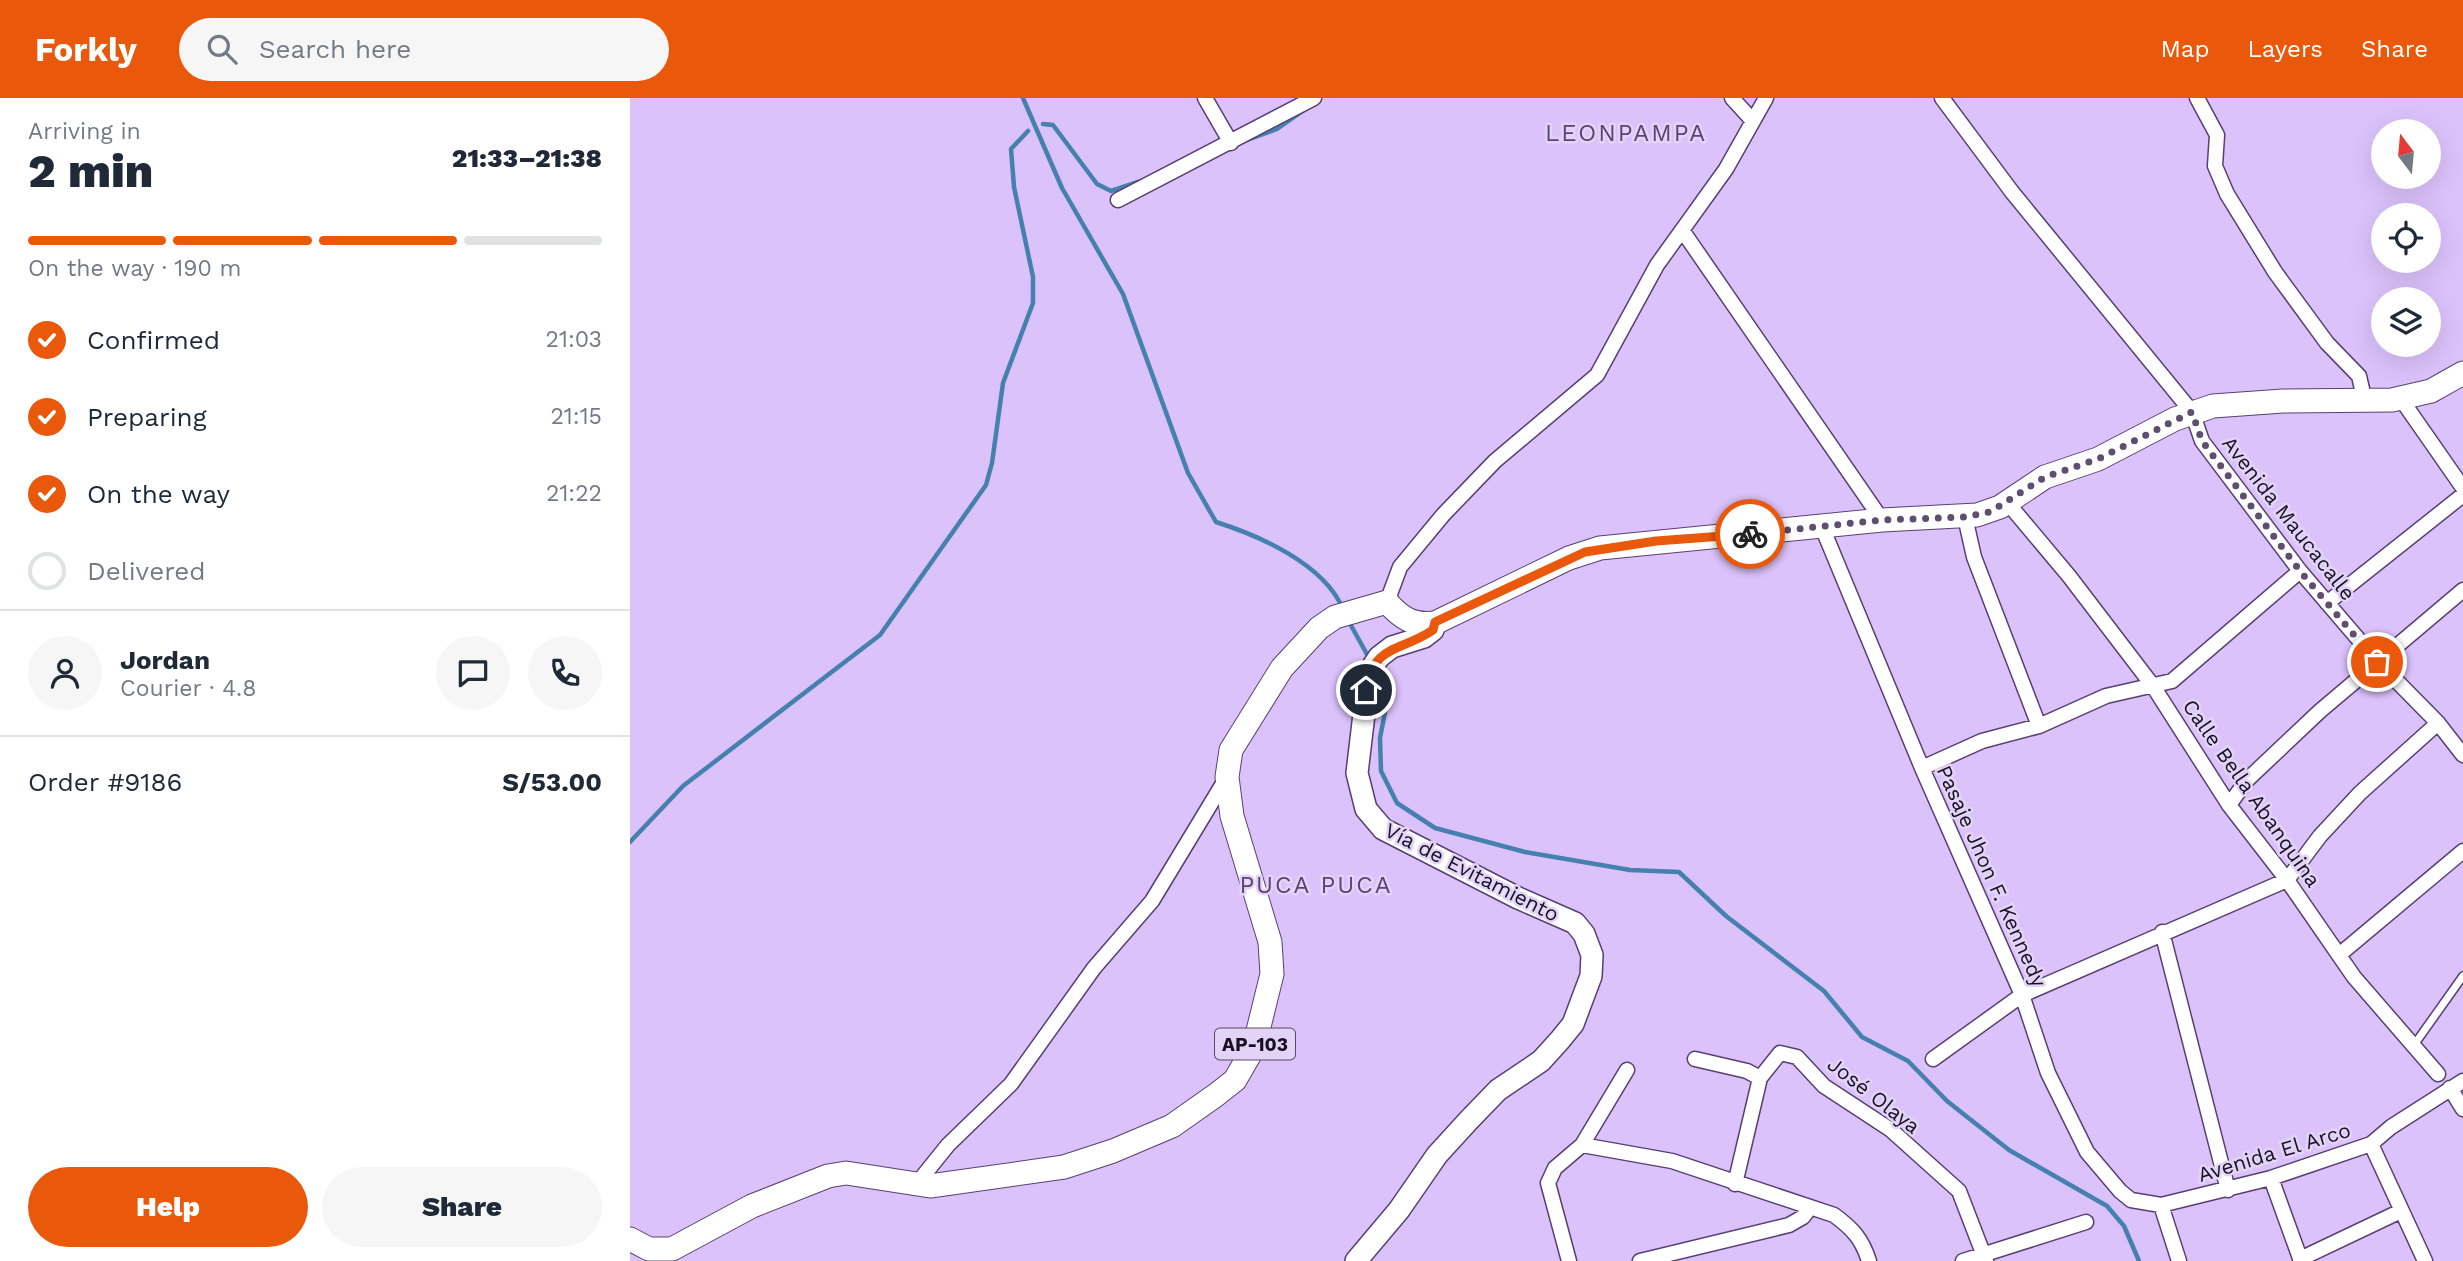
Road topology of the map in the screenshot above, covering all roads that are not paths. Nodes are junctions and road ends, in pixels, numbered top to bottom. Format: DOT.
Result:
graph roads {
  1 [pos="1205,98"];
  2 [pos="1732,98"];
  3 [pos="1766,98"];
  4 [pos="1942,98"];
  5 [pos="2197,98"];
  6 [pos="1312,99"];
  7 [pos="1752,120"];
  8 [pos="1231,143"];
  9 [pos="1118,200"];
  10 [pos="1682,230"];
  11 [pos="2463,373"];
  12 [pos="2401,399"];
  13 [pos="2357,403"];
  14 [pos="2192,412"];
  15 [pos="2463,488"];
  16 [pos="2463,495"];
  17 [pos="2006,502"];
  18 [pos="1965,517"];
  19 [pos="1882,520"];
  20 [pos="1822,527"];
  21 [pos="2300,571"];
  22 [pos="2463,590"];
  23 [pos="1387,602"];
  24 [pos="2327,603"];
  25 [pos="1435,622"];
  26 [pos="2377,662"];
  27 [pos="2153,686"];
  28 [pos="2438,723"];
  29 [pos="2039,726"];
  30 [pos="2463,755"];
  31 [pos="1922,768"];
  32 [pos="1227,777"];
  33 [pos="2230,805"];
  34 [pos="2463,850"];
  35 [pos="2287,880"];
  36 [pos="2162,932"];
  37 [pos="2339,955"];
  38 [pos="2463,976"];
  39 [pos="2022,995"];
  40 [pos="2413,1045"];
  41 [pos="1695,1059"];
  42 [pos="1933,1059"];
  43 [pos="1627,1070"];
  44 [pos="2438,1074"];
  45 [pos="1760,1078"];
  46 [pos="2463,1081"];
  47 [pos="2449,1088"];
  48 [pos="2463,1109"];
  49 [pos="2371,1144"];
  50 [pos="1582,1145"];
  51 [pos="2271,1178"];
  52 [pos="1735,1184"];
  53 [pos="915,1186"];
  54 [pos="2228,1189"];
  55 [pos="2161,1205"];
  56 [pos="1809,1209"];
  57 [pos="2401,1211"];
  58 [pos="2087,1222"];
  59 [pos="630,1238"];
  60 [pos="1985,1258"];
  61 [pos="2300,1260"];
  62 [pos="1356,1261"];
  63 [pos="1569,1261"];
  64 [pos="1640,1261"];
  65 [pos="1870,1261"];
  66 [pos="1963,1261"];
  67 [pos="2179,1261"];
  68 [pos="2425,1261"];
  1 -- 8 [label="street"];
  2 -- 7 [label="street"];
  3 -- 7 [label="street"];
  4 -- 14 [label="street, Avenida Maucacalle"];
  5 -- 13 [label="street"];
  6 -- 8 [label="street"];
  7 -- 10 [label="street"];
  8 -- 9 [label="street"];
  10 -- 19 [label="street"];
  10 -- 23 [label="street"];
  11 -- 12 [label="main road, Vía de Evitamiento"];
  12 -- 13 [label="main road, Vía de Evitamiento"];
  12 -- 15 [label="street"];
  13 -- 14 [label="main road, Vía de Evitamiento"];
  14 -- 17 [label="main road, Vía de Evitamiento"];
  14 -- 21 [label="street, Avenida Maucacalle"];
  16 -- 24 [label="street"];
  17 -- 18 [label="main road, Vía de Evitamiento"];
  17 -- 27 [label="street, Calle Bella Abanquina"];
  18 -- 19 [label="main road, Vía de Evitamiento"];
  18 -- 29 [label="street"];
  19 -- 20 [label="main road, Vía de Evitamiento"];
  20 -- 25 [label="main road, Vía de Evitamiento"];
  20 -- 31 [label="street, Pasaje Jhon F. Kennedy"];
  21 -- 24 [label="street, Avenida Maucacalle"];
  21 -- 27 [label="street"];
  22 -- 26 [label="street"];
  23 -- 25 [label="main road"];
  23 -- 32 [label="main road, AP-103"];
  24 -- 26 [label="street, Avenida Maucacalle"];
  25 -- 62 [label="main road, Vía de Evitamiento"];
  26 -- 28 [label="street, Avenida Maucacalle"];
  26 -- 33 [label="street"];
  27 -- 29 [label="street"];
  27 -- 33 [label="street, Calle Bella Abanquina"];
  28 -- 30 [label="street, Avenida Maucacalle"];
  28 -- 35 [label="street"];
  29 -- 31 [label="street"];
  31 -- 39 [label="street, Pasaje Jhon F. Kennedy"];
  32 -- 53 [label="street"];
  32 -- 53 [label="main road, AP-103"];
  33 -- 35 [label="street, Calle Bella Abanquina"];
  34 -- 37 [label="street"];
  35 -- 36 [label="street"];
  35 -- 37 [label="street, Calle Bella Abanquina"];
  36 -- 39 [label="street"];
  36 -- 54 [label="street"];
  37 -- 40 [label="street, Calle Bella Abanquina"];
  38 -- 40 [label="lane"];
  39 -- 42 [label="street"];
  39 -- 55 [label="street, Pasaje Jhon F. Kennedy"];
  40 -- 44 [label="street, Calle Bella Abanquina"];
  41 -- 45 [label="street"];
  43 -- 50 [label="street"];
  45 -- 52 [label="street"];
  45 -- 60 [label="street, José Olaya"];
  46 -- 47 [label="street, Avenida El Arco"];
  47 -- 48 [label="street"];
  47 -- 49 [label="street, Avenida El Arco"];
  49 -- 51 [label="street, Avenida El Arco"];
  49 -- 57 [label="street"];
  50 -- 52 [label="street"];
  50 -- 63 [label="street"];
  51 -- 54 [label="street, Avenida El Arco"];
  51 -- 61 [label="street"];
  52 -- 56 [label="street"];
  53 -- 59 [label="main road, AP-103"];
  54 -- 55 [label="street, Avenida El Arco"];
  55 -- 67 [label="street"];
  56 -- 64 [label="street"];
  56 -- 65 [label="street"];
  57 -- 61 [label="street"];
  57 -- 68 [label="street"];
  58 -- 60 [label="street"];
  60 -- 66 [label="street"];
}
